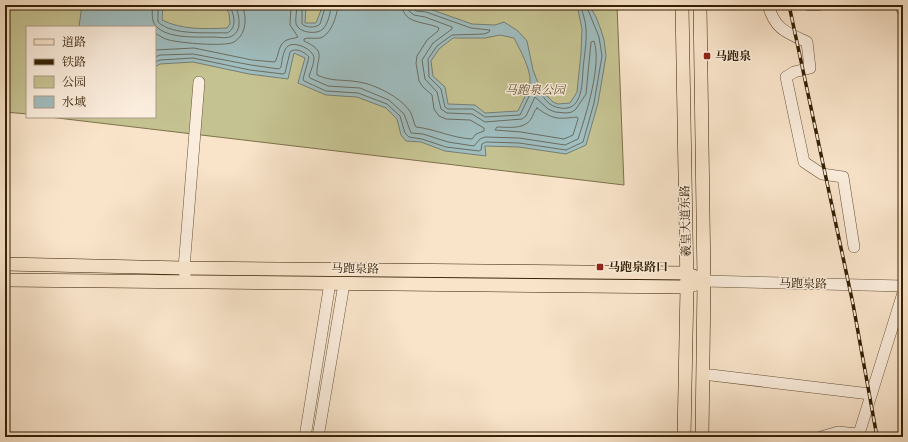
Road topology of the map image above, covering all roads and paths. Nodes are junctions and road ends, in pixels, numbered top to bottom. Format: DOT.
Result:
graph roads {
  1 [pos="682,5"];
  2 [pos="700,5"];
  3 [pos="768,5"];
  4 [pos="809,5"];
  5 [pos="818,5"];
  6 [pos="900,5"];
  7 [pos="903,11"];
  8 [pos="199,82"];
  9 [pos="854,247"];
  10 [pos="5,264"];
  11 [pos="184,268"];
  12 [pos="686,273"];
  13 [pos="5,280"];
  14 [pos="704,281"];
  15 [pos="185,282"];
  16 [pos="330,283"];
  17 [pos="344,284"];
  18 [pos="903,286"];
  19 [pos="686,287"];
  20 [pos="903,293"];
  21 [pos="712,375"];
  22 [pos="870,394"];
  23 [pos="858,435"];
  24 [pos="305,437"];
  25 [pos="318,437"];
  26 [pos="684,437"];
  27 [pos="702,437"];
  28 [pos="821,437"];
  1 -- 12 [label="main road, 羲皇大道东路"];
  2 -- 14 [label="main road, 羲皇大道东路"];
  3 -- 9 [label="street"];
  4 -- 5 [label="street"];
  6 -- 7 [label="street"];
  8 -- 11 [label="street"];
  10 -- 11 [label="main road, 马跑泉路"];
  11 -- 12 [label="main road, 马跑泉路"];
  11 -- 15 [label="street"];
  12 -- 14 [label="main road, 马跑泉路"];
  12 -- 19 [label="main road, 羲皇大道东路"];
  13 -- 15 [label="main road, 马跑泉路"];
  14 -- 18 [label="street, 马跑泉路"];
  14 -- 19 [label="main road, 马跑泉路"];
  14 -- 27 [label="main road, 羲皇大道东路"];
  15 -- 16 [label="main road, 马跑泉路"];
  16 -- 17 [label="main road, 马跑泉路"];
  16 -- 24 [label="street"];
  17 -- 19 [label="main road, 马跑泉路"];
  17 -- 25 [label="street"];
  19 -- 26 [label="main road, 羲皇大道东路"];
  20 -- 22 [label="street"];
  21 -- 22 [label="street"];
  22 -- 23 [label="street"];
  23 -- 28 [label="street"];
}
